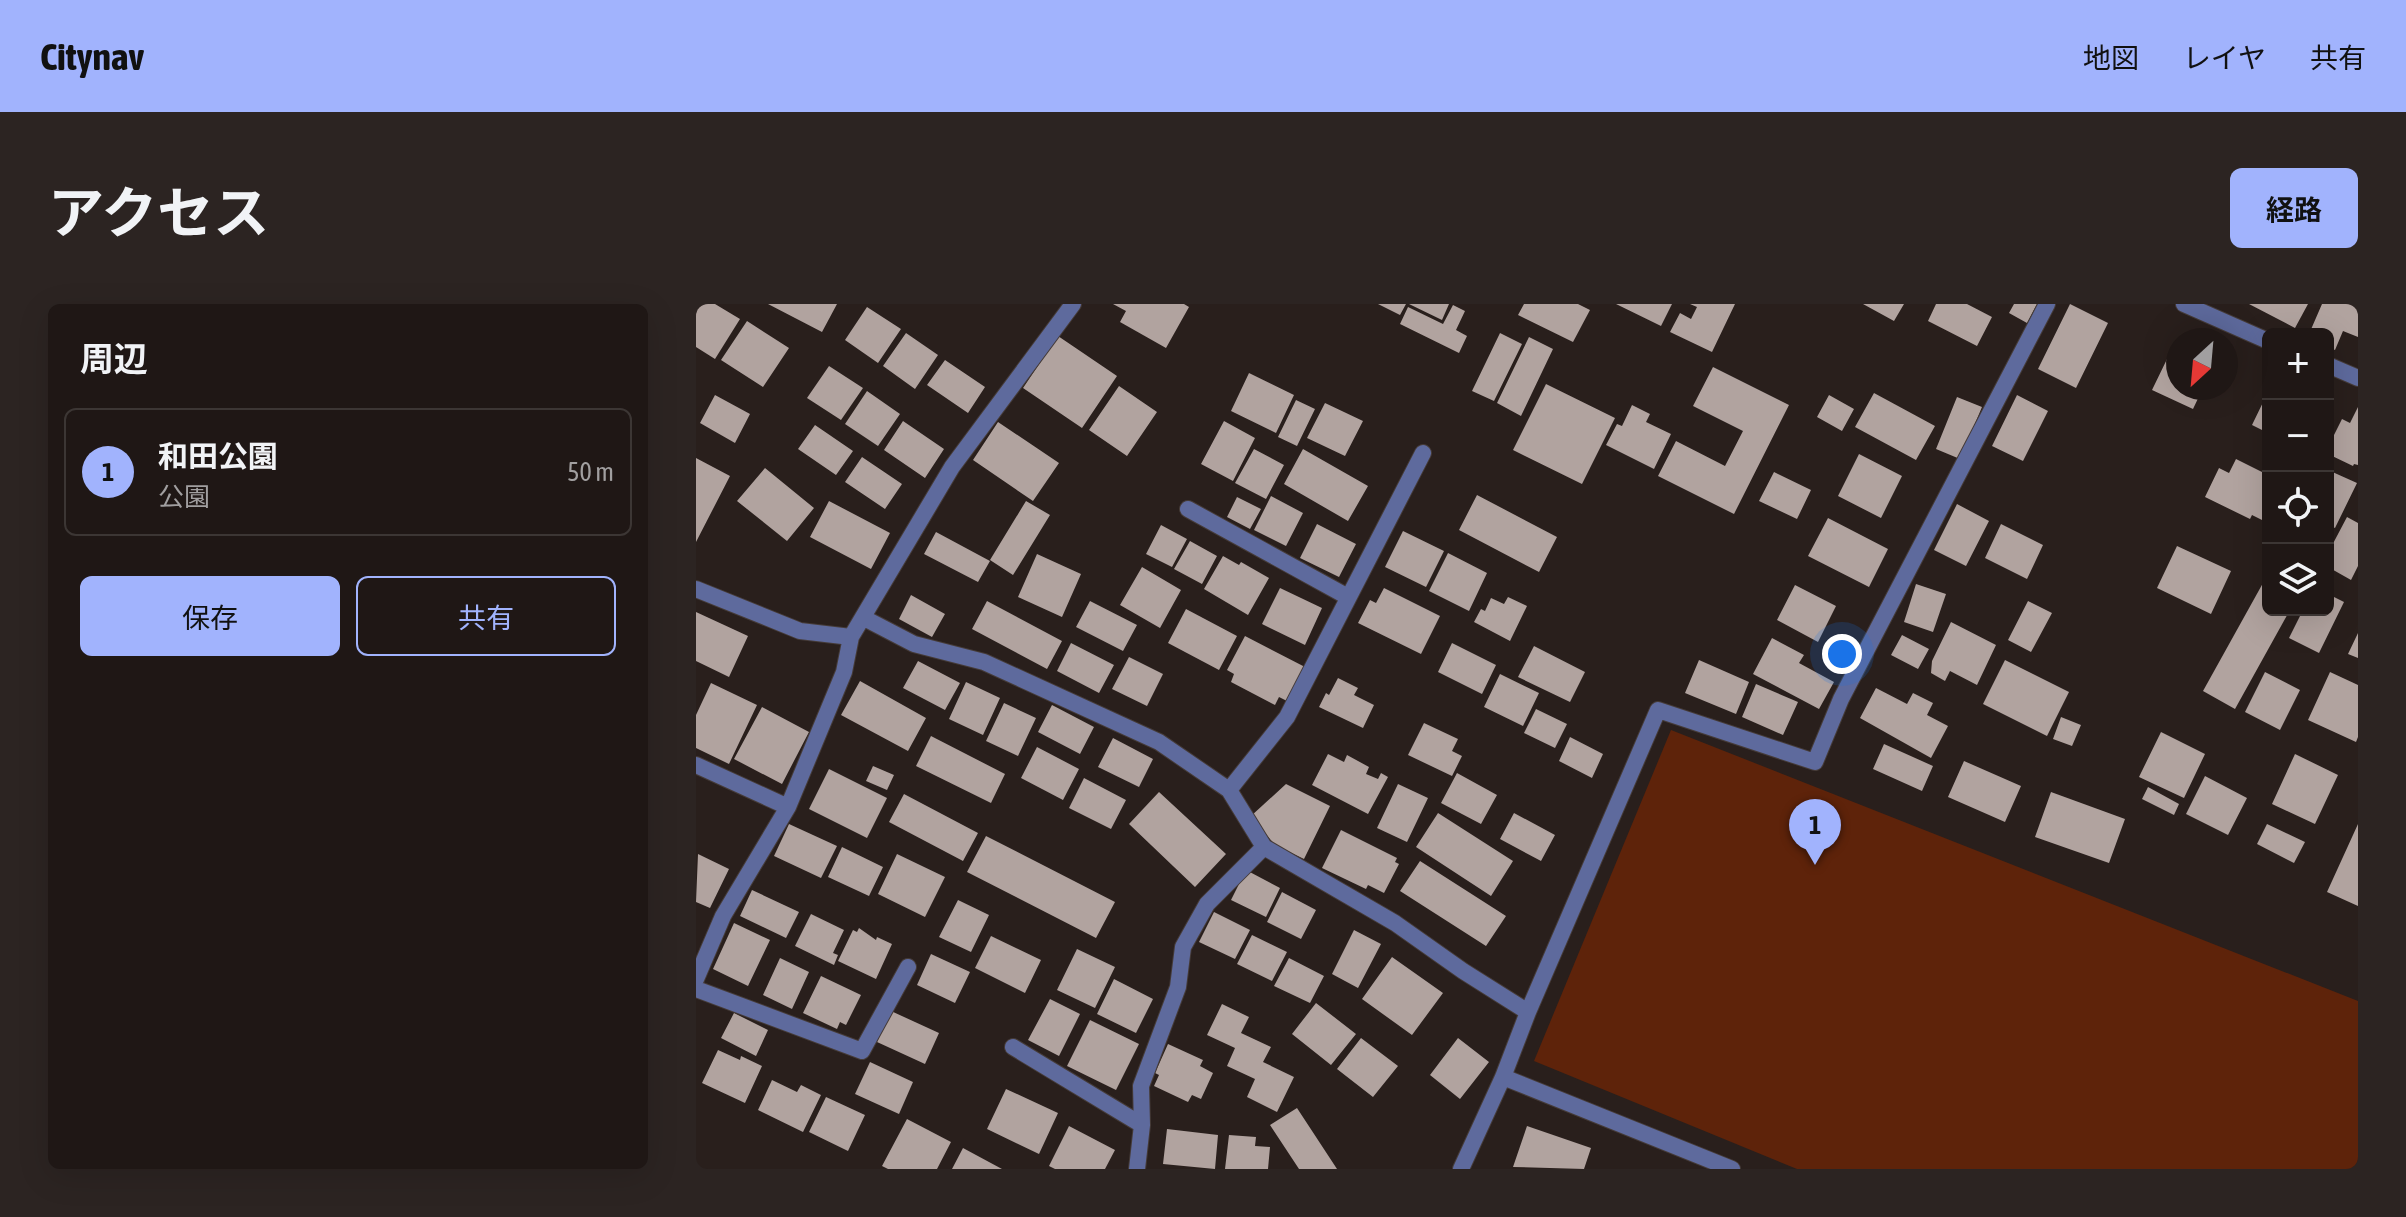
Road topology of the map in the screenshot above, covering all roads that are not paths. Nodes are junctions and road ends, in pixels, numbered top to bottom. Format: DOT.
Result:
graph roads {
  1 [pos="1073,304"];
  2 [pos="2047,304"];
  3 [pos="2184,304"];
  4 [pos="2262,338"];
  5 [pos="2334,368"];
  6 [pos="2358,378"];
  7 [pos="1423,453"];
  8 [pos="1188,509"];
  9 [pos="696,589"];
  10 [pos="1348,597"];
  11 [pos="864,618"];
  12 [pos="851,637"];
  13 [pos="696,765"];
  14 [pos="1229,790"];
  15 [pos="788,807"];
  16 [pos="1264,847"];
  17 [pos="908,967"];
  18 [pos="696,979"];
  19 [pos="696,989"];
  20 [pos="1528,1012"];
  21 [pos="1013,1047"];
  22 [pos="1503,1077"];
  23 [pos="1142,1125"];
  24 [pos="1137,1169"];
  25 [pos="1461,1169"];
  26 [pos="1732,1169"];
  1 -- 11 [label="street"];
  2 -- 20 [label="street"];
  3 -- 4 [label="street"];
  5 -- 6 [label="street"];
  7 -- 10 [label="street"];
  8 -- 10 [label="street"];
  9 -- 12 [label="street"];
  10 -- 14 [label="street"];
  11 -- 12 [label="street"];
  11 -- 14 [label="street"];
  12 -- 15 [label="street"];
  13 -- 15 [label="street"];
  14 -- 16 [label="street"];
  15 -- 18 [label="street"];
  16 -- 20 [label="street"];
  16 -- 23 [label="street"];
  17 -- 19 [label="street"];
  20 -- 22 [label="street"];
  21 -- 23 [label="street"];
  22 -- 25 [label="street"];
  22 -- 26 [label="street"];
  23 -- 24 [label="street"];
}
